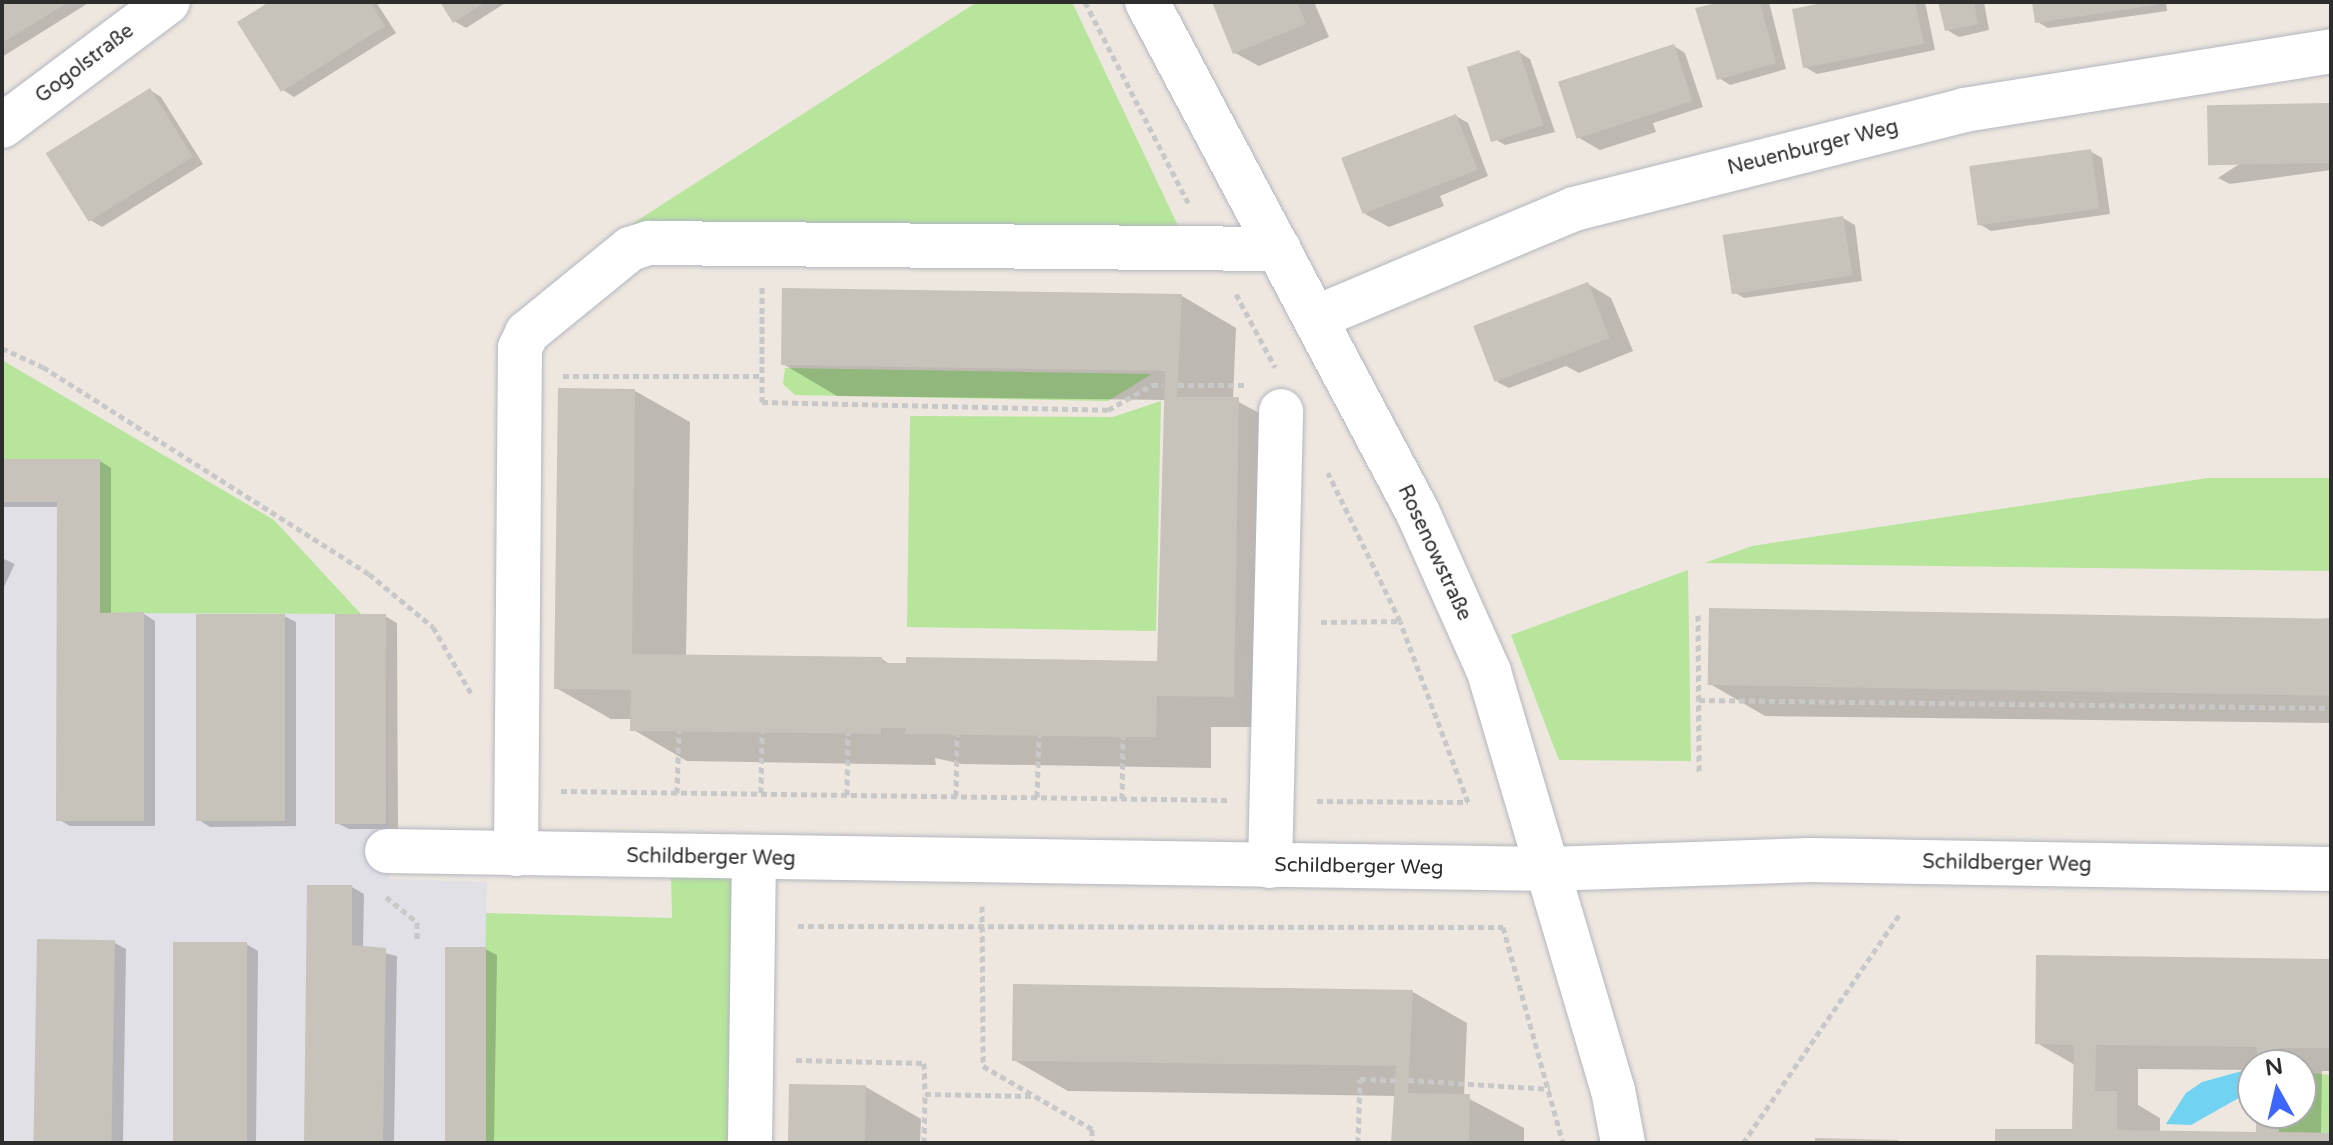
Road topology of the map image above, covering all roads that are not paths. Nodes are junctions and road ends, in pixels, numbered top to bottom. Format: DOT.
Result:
graph roads {
  1 [pos="168,2"];
  2 [pos="1147,2"];
  3 [pos="2331,51"];
  4 [pos="2,126"];
  5 [pos="1279,249"];
  6 [pos="1315,318"];
  7 [pos="1268,398"];
  8 [pos="387,851"];
  9 [pos="516,854"];
  10 [pos="754,859"];
  11 [pos="1270,866"];
  12 [pos="1549,869"];
  13 [pos="2331,869"];
  14 [pos="750,1143"];
  15 [pos="1623,1143"];
  1 -- 4 [label="street, Gogolstraße"];
  2 -- 5 [label="street, Rosenowstraße"];
  3 -- 6 [label="street, Neuenburger Weg"];
  5 -- 6 [label="street, Rosenowstraße"];
  5 -- 9 [label="street"];
  6 -- 12 [label="street, Rosenowstraße"];
  7 -- 11 [label="street"];
  8 -- 9 [label="street, Schildberger Weg"];
  9 -- 10 [label="street, Schildberger Weg"];
  10 -- 11 [label="street, Schildberger Weg"];
  10 -- 14 [label="street"];
  11 -- 12 [label="street, Schildberger Weg"];
  12 -- 13 [label="street, Schildberger Weg"];
  12 -- 15 [label="street, Rosenowstraße"];
}
